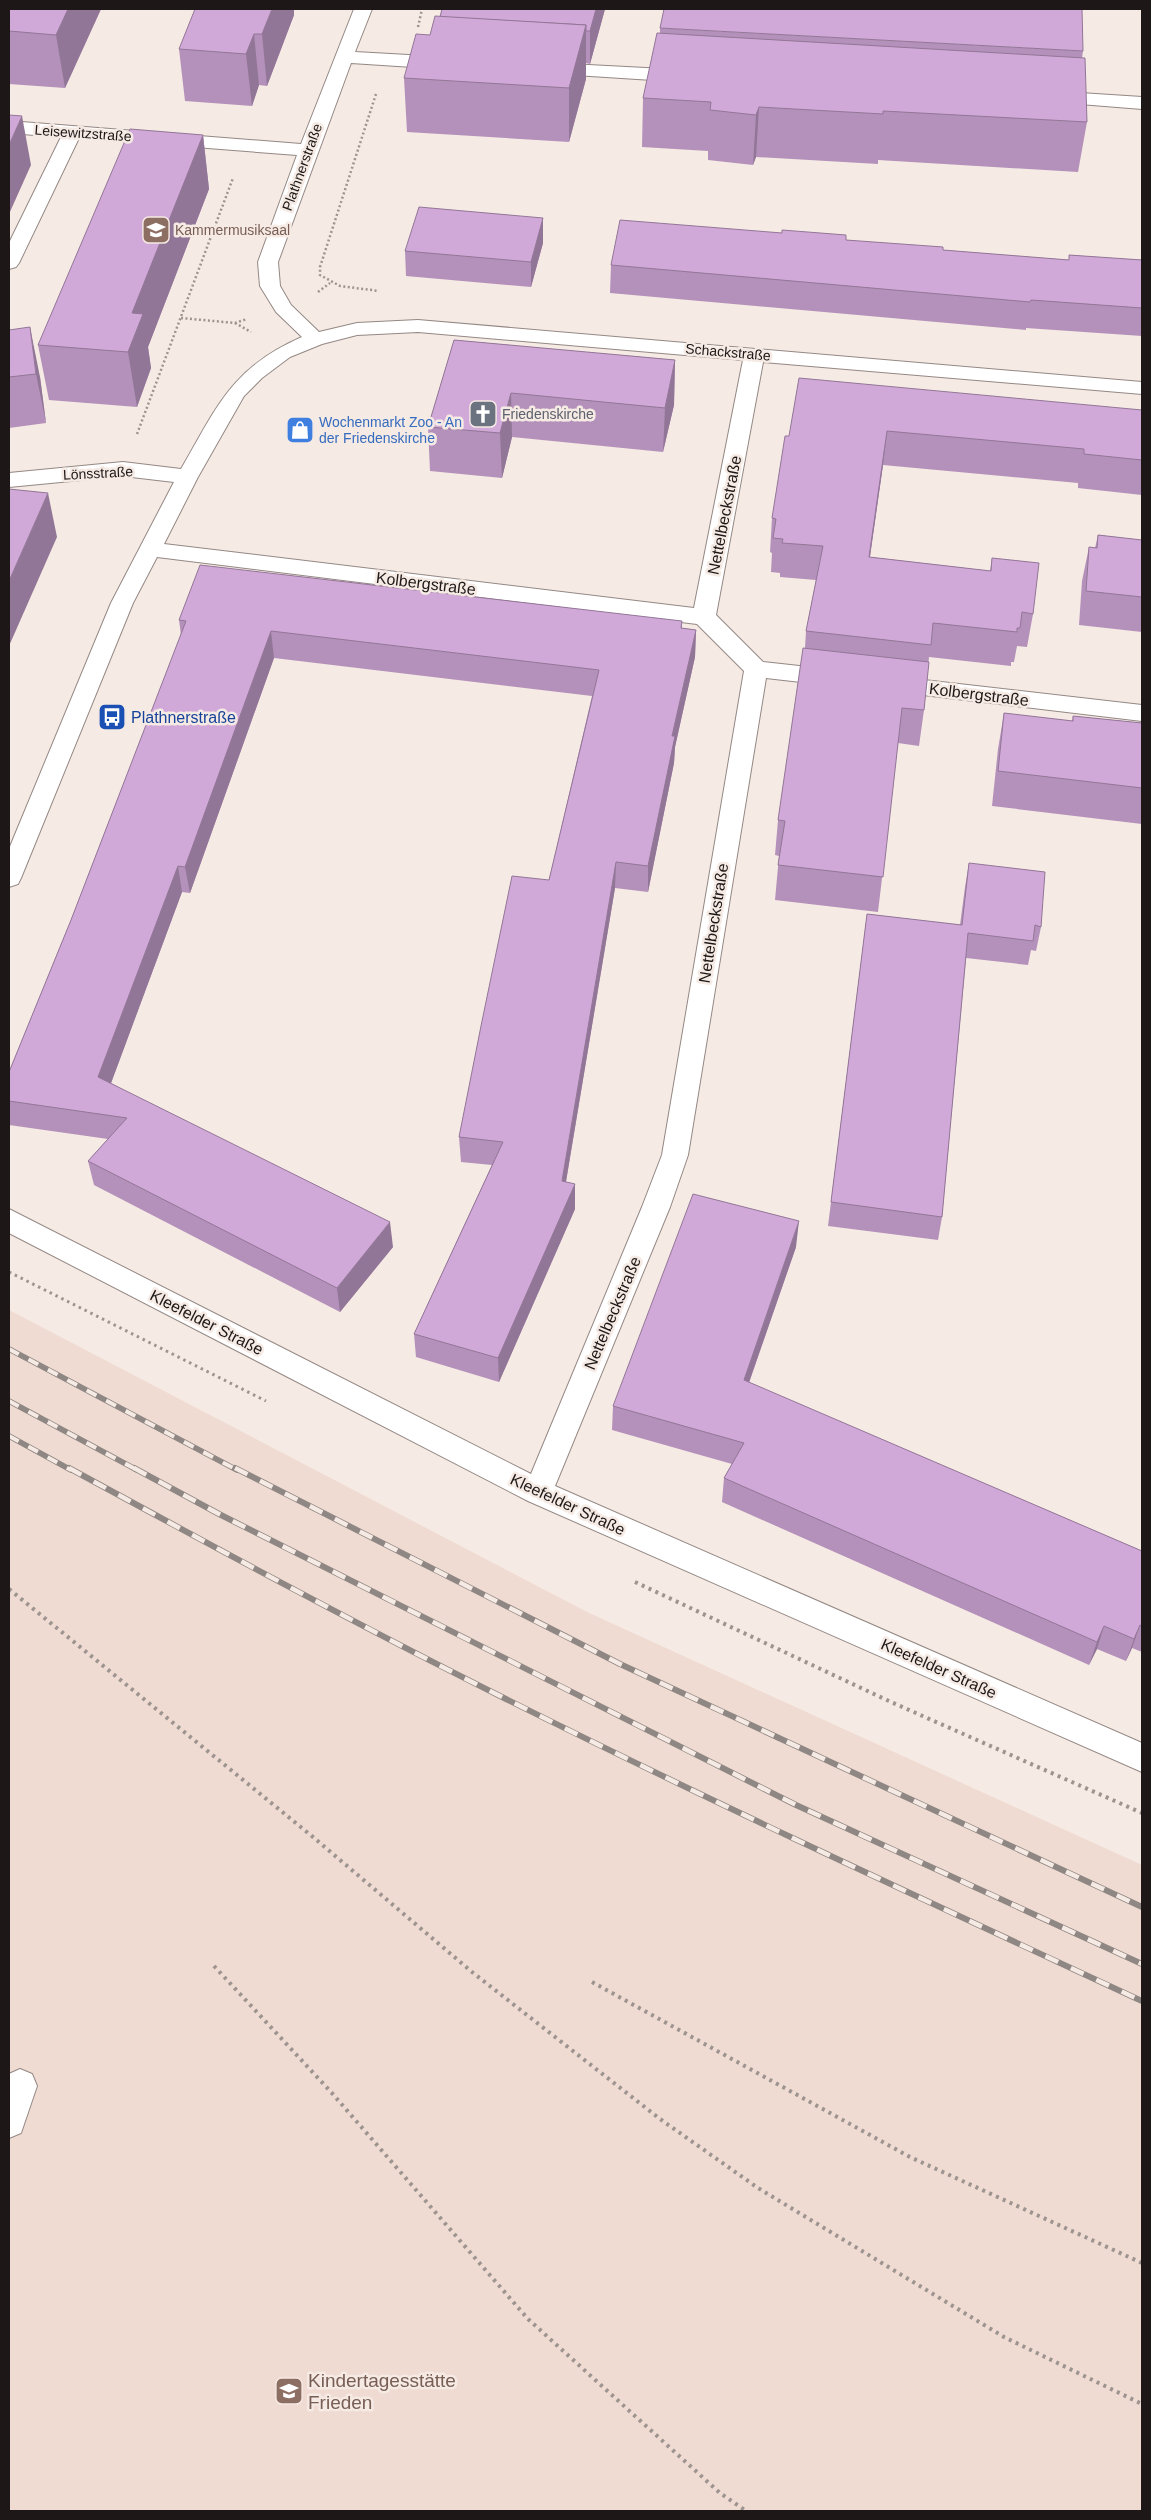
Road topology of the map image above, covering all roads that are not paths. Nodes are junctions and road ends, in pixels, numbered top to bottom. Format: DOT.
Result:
graph roads {
  1 [pos="362,9"];
  2 [pos="344,57"];
  3 [pos="459,64"];
  4 [pos="528,68"];
  5 [pos="698,77"];
  6 [pos="1034,96"];
  7 [pos="1142,103"];
  8 [pos="9,127"];
  9 [pos="73,132"];
  10 [pos="308,150"];
  11 [pos="9,263"];
  12 [pos="315,339"];
  13 [pos="754,354"];
  14 [pos="1142,388"];
  15 [pos="187,477"];
  16 [pos="9,480"];
  17 [pos="148,549"];
  18 [pos="704,617"];
  19 [pos="756,669"];
  20 [pos="1142,713"];
  21 [pos="9,878"];
  22 [pos="9,1220"];
  23 [pos="538,1492"];
  24 [pos="1142,1758"];
  25 [pos="20,2086"];
  26 [pos="9,2120"];
  1 -- 2 [label="street, Plathnerstraße"];
  2 -- 3 [label="street"];
  2 -- 10 [label="street, Plathnerstraße"];
  4 -- 5 [label="street"];
  6 -- 7 [label="street"];
  8 -- 9 [label="street, Leisewitzstraße"];
  9 -- 10 [label="street, Leisewitzstraße"];
  9 -- 11 [label="street"];
  10 -- 12 [label="street, Plathnerstraße"];
  12 -- 13 [label="street, Schackstraße"];
  12 -- 15 [label="street"];
  13 -- 14 [label="street, Schackstraße"];
  13 -- 18 [label="street, Nettelbeckstraße"];
  15 -- 16 [label="street, Lönsstraße"];
  15 -- 17 [label="street"];
  17 -- 18 [label="street, Kolbergstraße"];
  17 -- 21 [label="street"];
  18 -- 19 [label="street"];
  19 -- 20 [label="street, Kolbergstraße"];
  19 -- 23 [label="street, Nettelbeckstraße"];
  22 -- 23 [label="street, Kleefelder Straße"];
  23 -- 24 [label="street, Kleefelder Straße"];
  25 -- 26 [label="street"];
}
